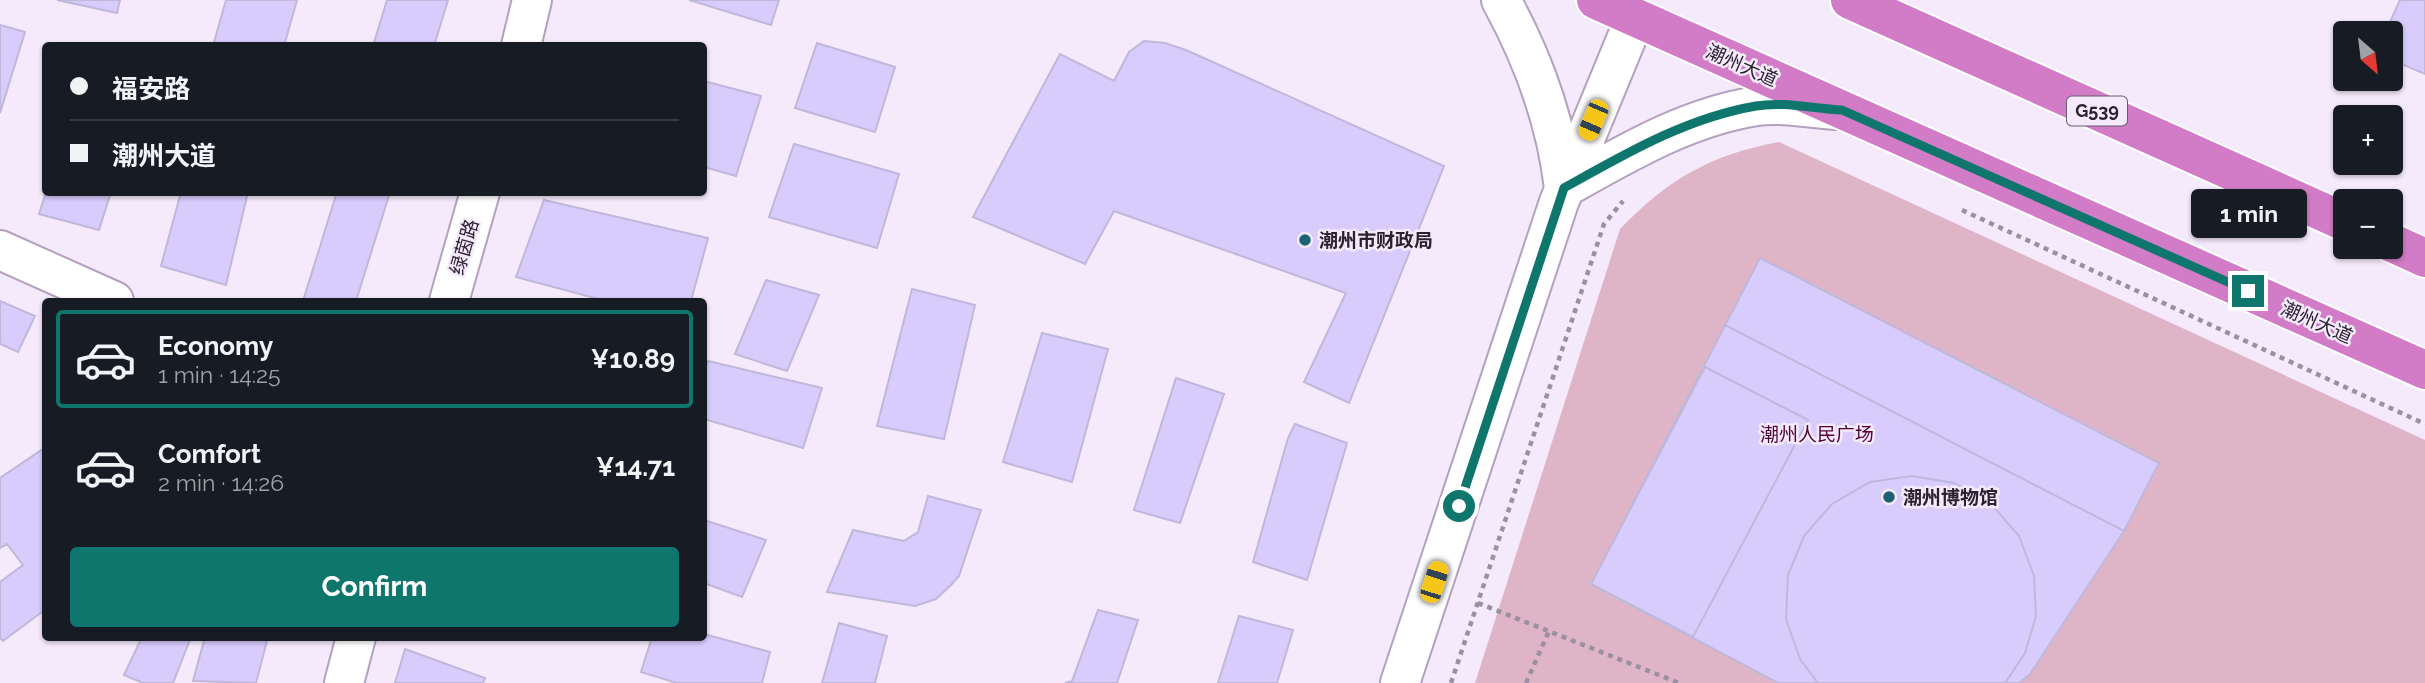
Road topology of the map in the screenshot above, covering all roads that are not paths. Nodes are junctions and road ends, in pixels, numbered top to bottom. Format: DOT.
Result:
graph roads {
  1 [pos="532,0"];
  2 [pos="1501,0"];
  3 [pos="1596,0"];
  4 [pos="1850,0"];
  5 [pos="1898,13"];
  6 [pos="1636,18"];
  7 [pos="522,42"];
  8 [pos="1842,110"];
  9 [pos="1564,188"];
  10 [pos="479,196"];
  11 [pos="2333,216"];
  12 [pos="2403,248"];
  13 [pos="0,250"];
  14 [pos="2425,258"];
  15 [pos="107,298"];
  16 [pos="450,298"];
  17 [pos="2425,370"];
  18 [pos="355,641"];
  19 [pos="344,683"];
  20 [pos="1400,683"];
  1 -- 7 [label="street"];
  2 -- 9 [label="street"];
  3 -- 6 [label="highway, 潮州大道"];
  4 -- 5 [label="highway, G539"];
  5 -- 11 [label="highway, G539"];
  6 -- 8 [label="highway, 潮州大道"];
  6 -- 9 [label="street"];
  8 -- 9 [label="street"];
  8 -- 17 [label="highway, 潮州大道"];
  9 -- 20 [label="street"];
  10 -- 16 [label="street, 绿茵路"];
  12 -- 14 [label="highway"];
  13 -- 15 [label="street"];
  18 -- 19 [label="street"];
}
